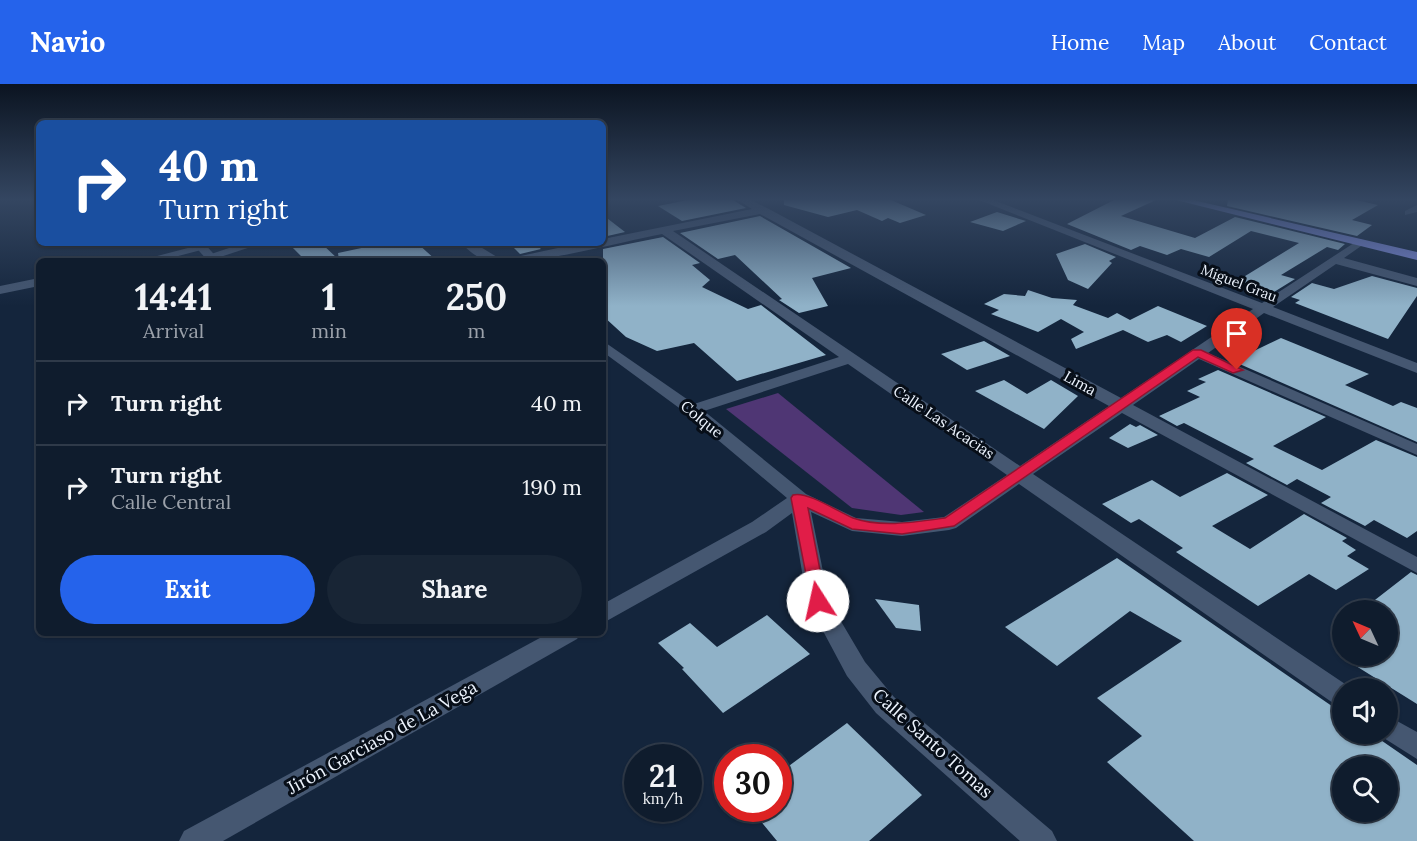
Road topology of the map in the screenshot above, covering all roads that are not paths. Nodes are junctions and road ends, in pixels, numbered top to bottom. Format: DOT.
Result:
graph roads {
  1 [pos="638,235"];
  2 [pos="672,235"];
  3 [pos="809,235"];
  4 [pos="1075,235"];
  5 [pos="1332,235"];
  6 [pos="606,242"];
  7 [pos="1360,242"];
  8 [pos="240,246"];
  9 [pos="471,246"];
  10 [pos="585,246"];
  11 [pos="206,252"];
  12 [pos="1417,256"];
  13 [pos="165,258"];
  14 [pos="492,258"];
  15 [pos="523,258"];
  16 [pos="1336,260"];
  17 [pos="1417,282"];
  18 [pos="36,283"];
  19 [pos="0,290"];
  20 [pos="36,290"];
  21 [pos="0,296"];
  22 [pos="1264,309"];
  23 [pos="606,347"];
  24 [pos="1197,353"];
  25 [pos="851,358"];
  26 [pos="1417,368"];
  27 [pos="1121,405"];
  28 [pos="692,410"];
  29 [pos="1417,450"];
  30 [pos="1020,474"];
  31 [pos="799,498"];
  32 [pos="1417,566"];
  33 [pos="606,612"];
  34 [pos="564,636"];
  35 [pos="1332,689"];
  36 [pos="1398,734"];
  37 [pos="1417,747"];
  38 [pos="212,837"];
  39 [pos="1042,841"];
  1 -- 6 [label="street"];
  2 -- 25 [label="street, Calle Las Acacias"];
  3 -- 27 [label="street, Lima"];
  4 -- 22 [label="street, Miguel Grau"];
  5 -- 7 [label="highway"];
  7 -- 12 [label="highway"];
  7 -- 16 [label="street, Colque"];
  8 -- 11 [label="street"];
  9 -- 14 [label="street"];
  10 -- 15 [label="street"];
  11 -- 13 [label="street"];
  16 -- 17 [label="street"];
  16 -- 22 [label="street, Colque"];
  18 -- 19 [label="street"];
  20 -- 21 [label="street"];
  22 -- 24 [label="street, Colque"];
  22 -- 26 [label="street, Miguel Grau"];
  23 -- 28 [label="street, Colque"];
  24 -- 27 [label="street, Colque"];
  24 -- 29 [label="street"];
  25 -- 28 [label="street"];
  25 -- 30 [label="street, Calle Las Acacias"];
  27 -- 30 [label="street, Colque"];
  27 -- 32 [label="street, Lima"];
  28 -- 31 [label="street, Colque"];
  30 -- 31 [label="street, Colque"];
  30 -- 35 [label="street, Calle Las Acacias"];
  31 -- 33 [label="street"];
  31 -- 39 [label="street, Calle Santo Tomas"];
  34 -- 38 [label="street, Jirón Garciaso de La Vega"];
  36 -- 37 [label="street"];
}
